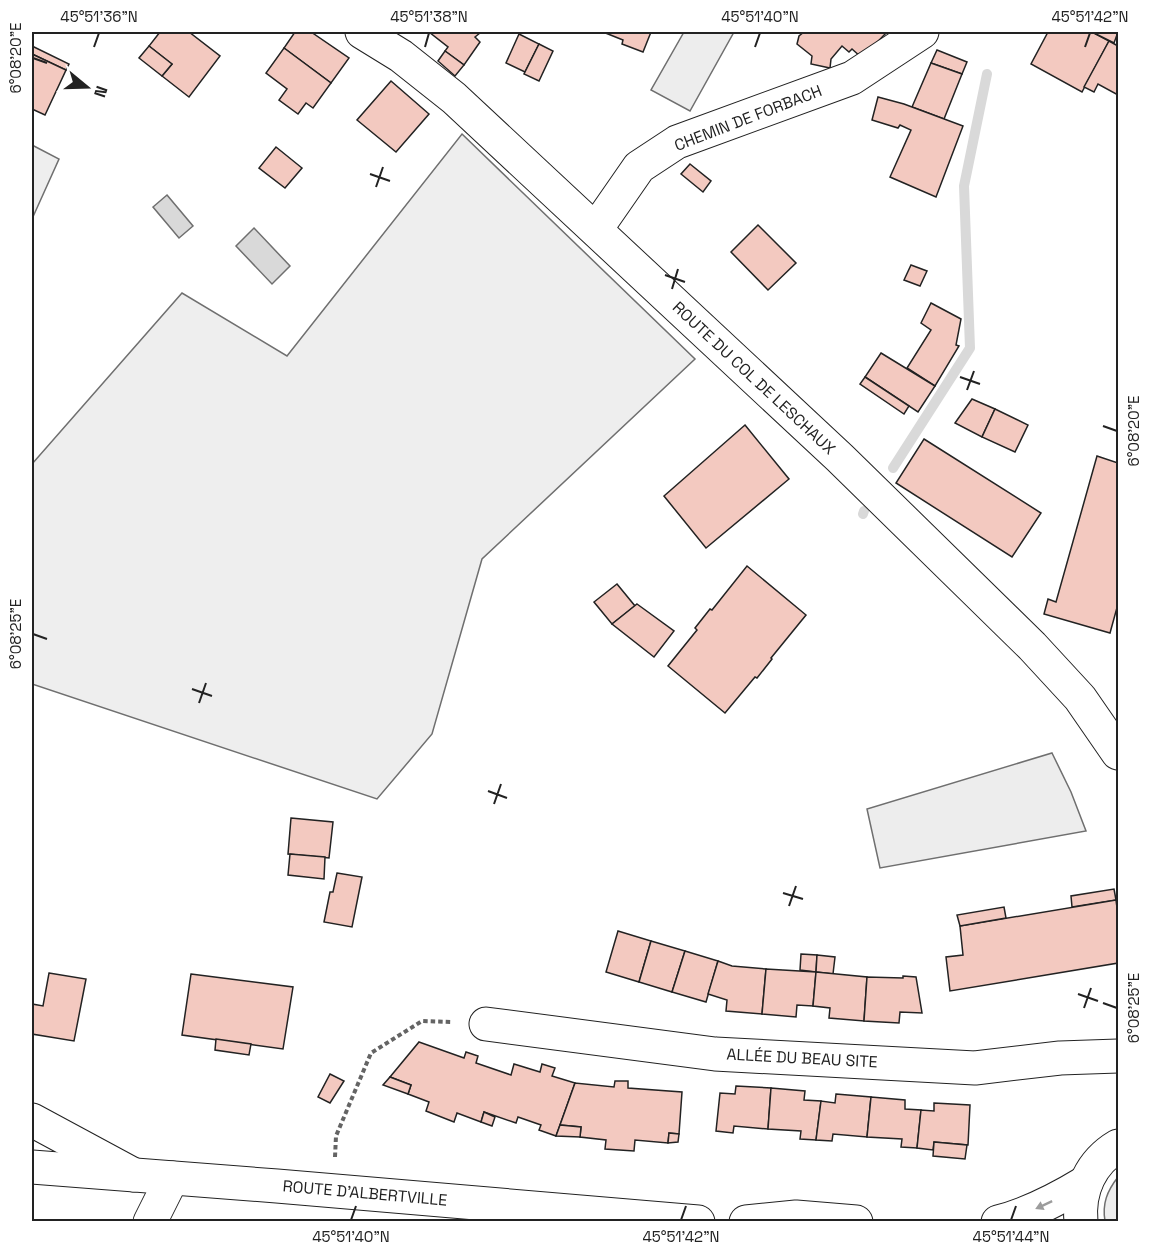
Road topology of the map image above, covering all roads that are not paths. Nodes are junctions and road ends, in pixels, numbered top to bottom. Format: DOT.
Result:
graph roads {
  1 [pos="362,32"];
  2 [pos="922,32"];
  3 [pos="596,229"];
  4 [pos="1119,753"];
  5 [pos="486,1024"];
  6 [pos="1119,1056"];
  7 [pos="32,1120"];
  8 [pos="1119,1146"];
  9 [pos="32,1167"];
  10 [pos="134,1175"];
  11 [pos="172,1178"];
  12 [pos="1086,1182"];
  13 [pos="465,1212"];
  14 [pos="150,1221"];
  15 [pos="698,1221"];
  16 [pos="746,1221"];
  17 [pos="856,1221"];
  18 [pos="998,1221"];
  19 [pos="1082,1221"];
  1 -- 3 [label="main road, ROUTE DU COL DE LESCHAUX"];
  2 -- 3 [label="main road, CHEMIN DE FORBACH"];
  3 -- 4 [label="main road, ROUTE DU COL DE LESCHAUX"];
  5 -- 6 [label="main road, ALLÉE DU BEAU SITE"];
  7 -- 10 [label="main road"];
  8 -- 12 [label="main road"];
  9 -- 10 [label="main road, ROUTE D'ALBERTVILLE"];
  10 -- 11 [label="main road, ROUTE D'ALBERTVILLE"];
  11 -- 13 [label="main road, ROUTE D'ALBERTVILLE"];
  11 -- 14 [label="main road"];
  12 -- 18 [label="main road, one-way"];
  12 -- 19 [label="main road"];
  13 -- 15 [label="main road, ROUTE D'ALBERTVILLE"];
  16 -- 17 [label="main road"];
}
